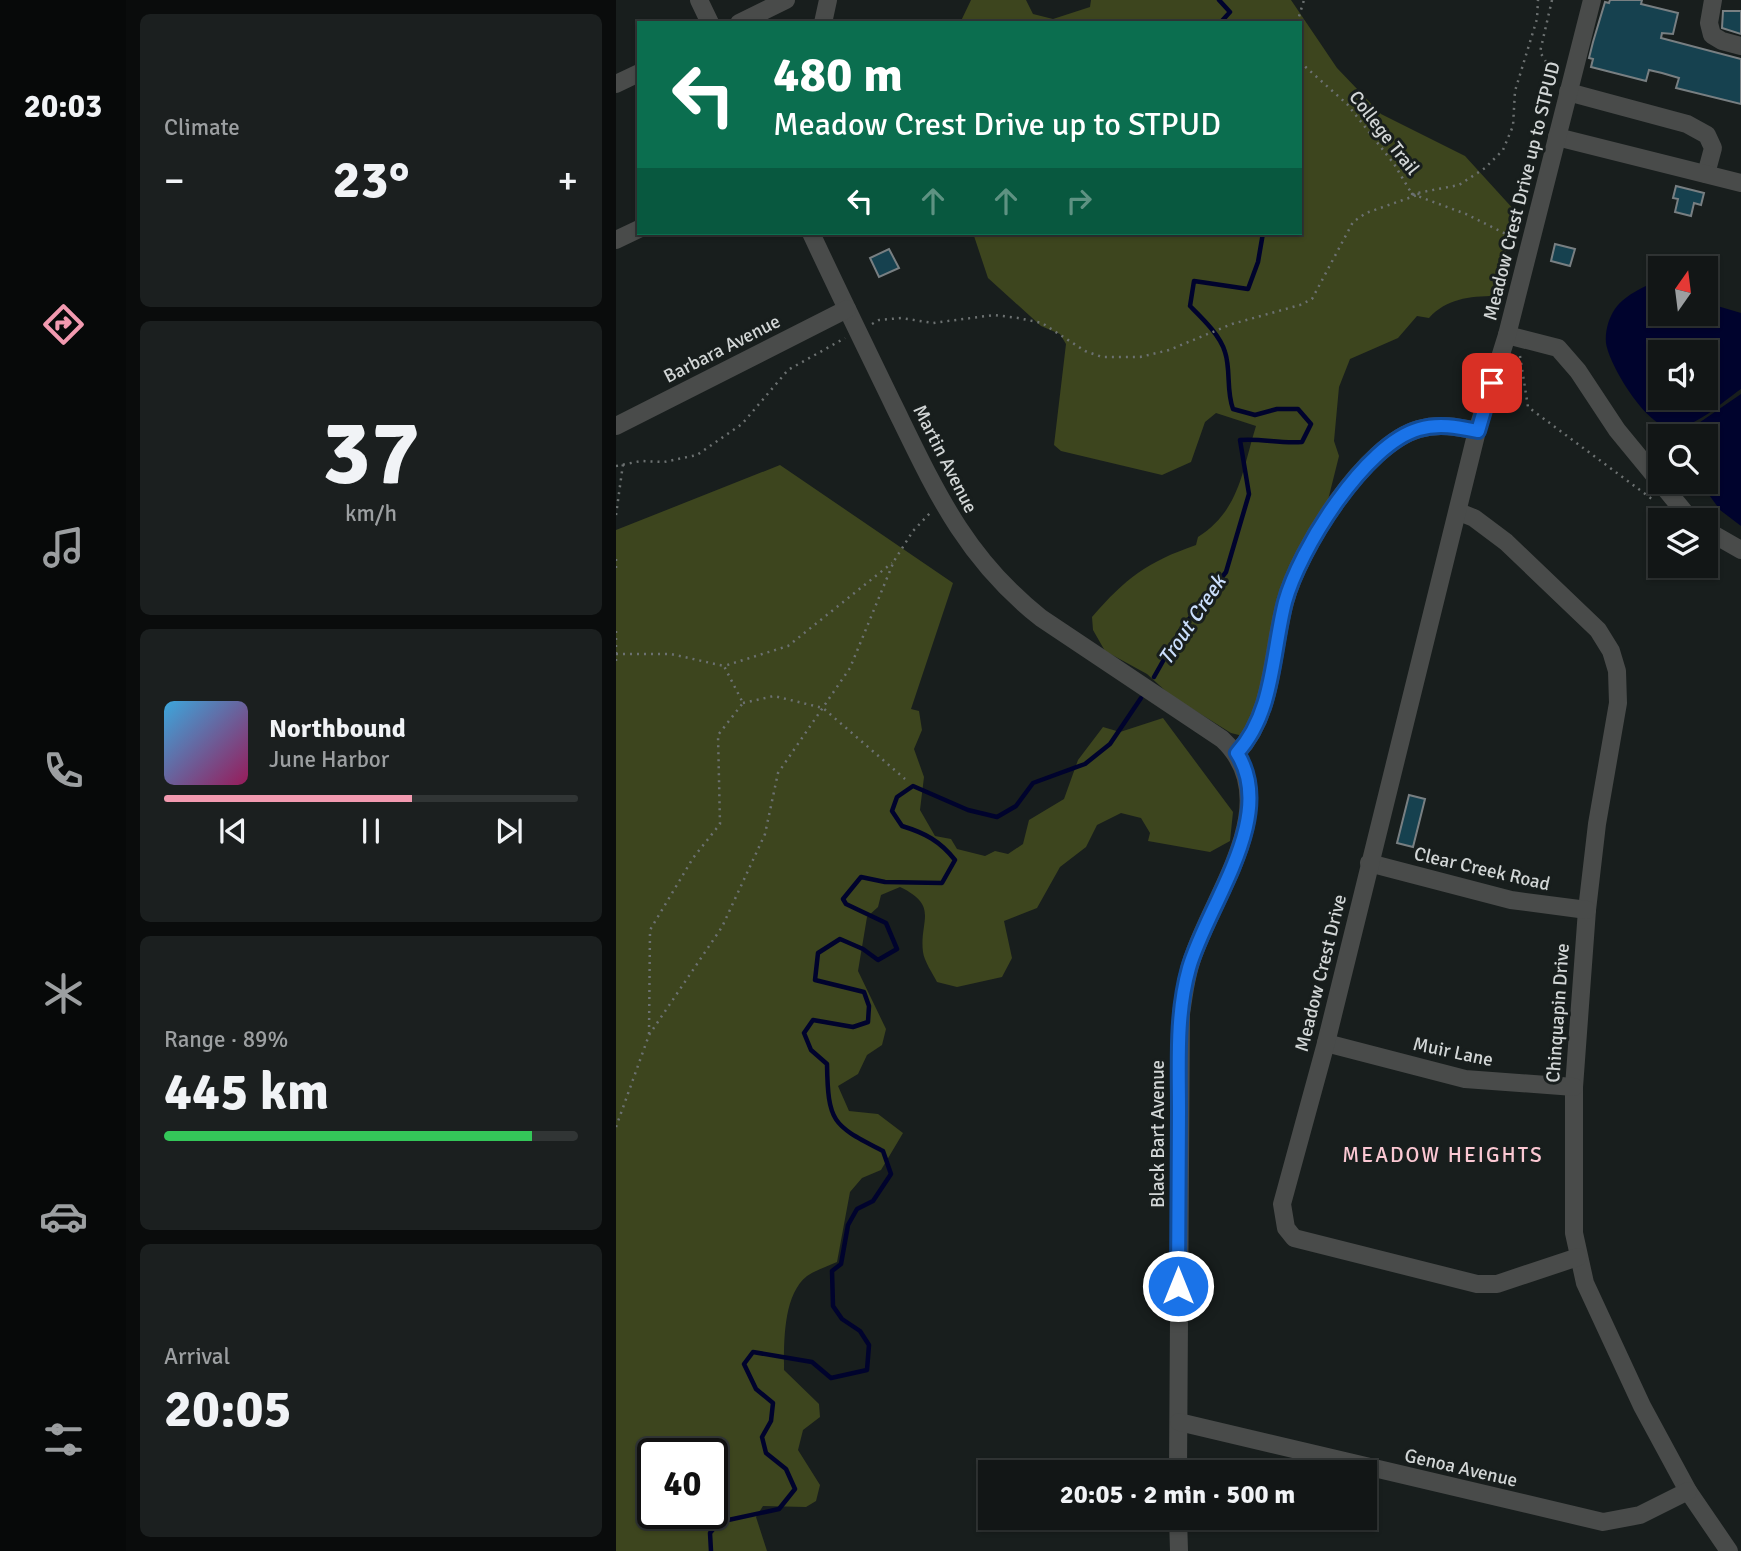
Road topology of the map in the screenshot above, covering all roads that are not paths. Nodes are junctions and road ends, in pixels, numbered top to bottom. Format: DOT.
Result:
graph roads {
  1 [pos="699,0"];
  2 [pos="786,0"];
  3 [pos="828,0"];
  4 [pos="1592,0"];
  5 [pos="1713,0"];
  6 [pos="708,21"];
  7 [pos="743,21"];
  8 [pos="823,21"];
  9 [pos="1741,46"];
  10 [pos="637,74"];
  11 [pos="616,84"];
  12 [pos="1568,95"];
  13 [pos="1557,137"];
  14 [pos="1706,174"];
  15 [pos="1741,183"];
  16 [pos="637,230"];
  17 [pos="812,235"];
  18 [pos="616,240"];
  19 [pos="847,309"];
  20 [pos="1512,336"];
  21 [pos="616,426"];
  22 [pos="1478,431"];
  23 [pos="1681,508"];
  24 [pos="1460,512"];
  25 [pos="1718,537"];
  26 [pos="1741,550"];
  27 [pos="1237,753"];
  28 [pos="1369,863"];
  29 [pos="1587,910"];
  30 [pos="1326,1042"];
  31 [pos="1574,1087"];
  32 [pos="1578,1257"];
  33 [pos="1178,1422"];
  34 [pos="1178,1460"];
  35 [pos="1688,1491"];
  36 [pos="1178,1530"];
  37 [pos="1179,1551"];
  38 [pos="1729,1551"];
  1 -- 6 [label="street"];
  2 -- 7 [label="street"];
  3 -- 8 [label="street"];
  4 -- 12 [label="street, Meadow Crest Drive up to STPUD"];
  5 -- 9 [label="street"];
  10 -- 11 [label="street"];
  12 -- 13 [label="street, Meadow Crest Drive up to STPUD"];
  12 -- 14 [label="street"];
  13 -- 14 [label="street"];
  13 -- 20 [label="street, Meadow Crest Drive up to STPUD"];
  14 -- 15 [label="street"];
  16 -- 18 [label="street"];
  17 -- 19 [label="street, Martin Avenue"];
  19 -- 21 [label="street, Barbara Avenue"];
  19 -- 27 [label="street, Martin Avenue"];
  20 -- 22 [label="street, Meadow Crest Drive up to STPUD"];
  20 -- 23 [label="street"];
  22 -- 24 [label="street, Meadow Crest Drive"];
  22 -- 27 [label="street"];
  24 -- 28 [label="street, Meadow Crest Drive"];
  24 -- 29 [label="street, Chinquapin Drive"];
  25 -- 26 [label="street"];
  27 -- 33 [label="street, Black Bart Avenue"];
  28 -- 29 [label="street, Clear Creek Road"];
  28 -- 30 [label="street, Meadow Crest Drive"];
  29 -- 31 [label="street, Chinquapin Drive"];
  30 -- 31 [label="street, Muir Lane"];
  30 -- 32 [label="street, Meadow Crest Drive"];
  31 -- 32 [label="street, Chinquapin Drive"];
  32 -- 35 [label="street, Chinquapin Drive"];
  33 -- 34 [label="street, Black Bart Avenue"];
  33 -- 35 [label="street, Genoa Avenue"];
  35 -- 38 [label="street, Chinquapin Drive"];
  36 -- 37 [label="street"];
}
